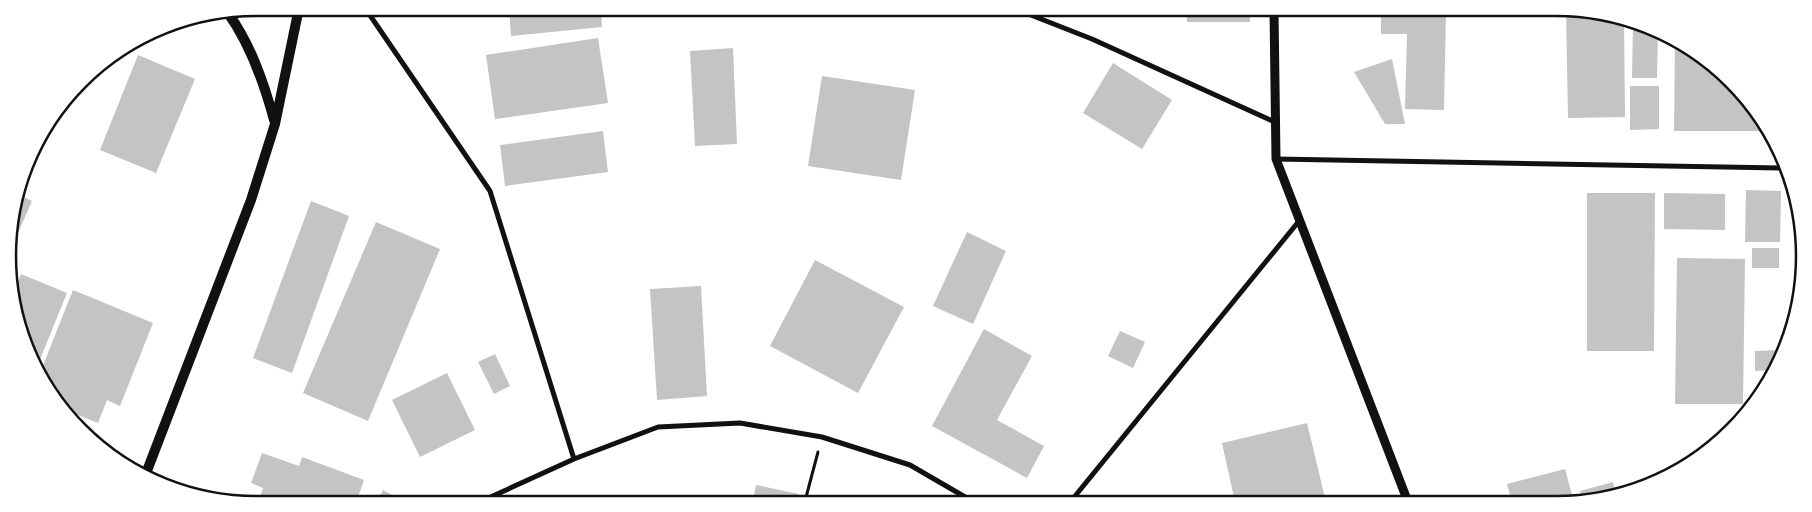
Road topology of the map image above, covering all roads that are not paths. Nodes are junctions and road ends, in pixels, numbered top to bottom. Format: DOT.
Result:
graph roads {
  1 [pos="298,16"];
  2 [pos="370,16"];
  3 [pos="1033,16"];
  4 [pos="1274,16"];
  5 [pos="231,18"];
  6 [pos="1276,122"];
  7 [pos="275,124"];
  8 [pos="1276,158"];
  9 [pos="1779,168"];
  10 [pos="1299,220"];
  11 [pos="574,458"];
  12 [pos="147,469"];
  13 [pos="493,496"];
  14 [pos="963,496"];
  15 [pos="1075,496"];
  16 [pos="1406,496"];
  1 -- 7 [label="main road"];
  2 -- 11 [label="street"];
  3 -- 6 [label="street"];
  4 -- 6 [label="street"];
  5 -- 7 [label="main road"];
  6 -- 8 [label="street"];
  7 -- 12 [label="main road"];
  8 -- 9 [label="street"];
  8 -- 10 [label="street"];
  10 -- 15 [label="street"];
  10 -- 16 [label="street"];
  11 -- 13 [label="street"];
  11 -- 14 [label="street"];
}
